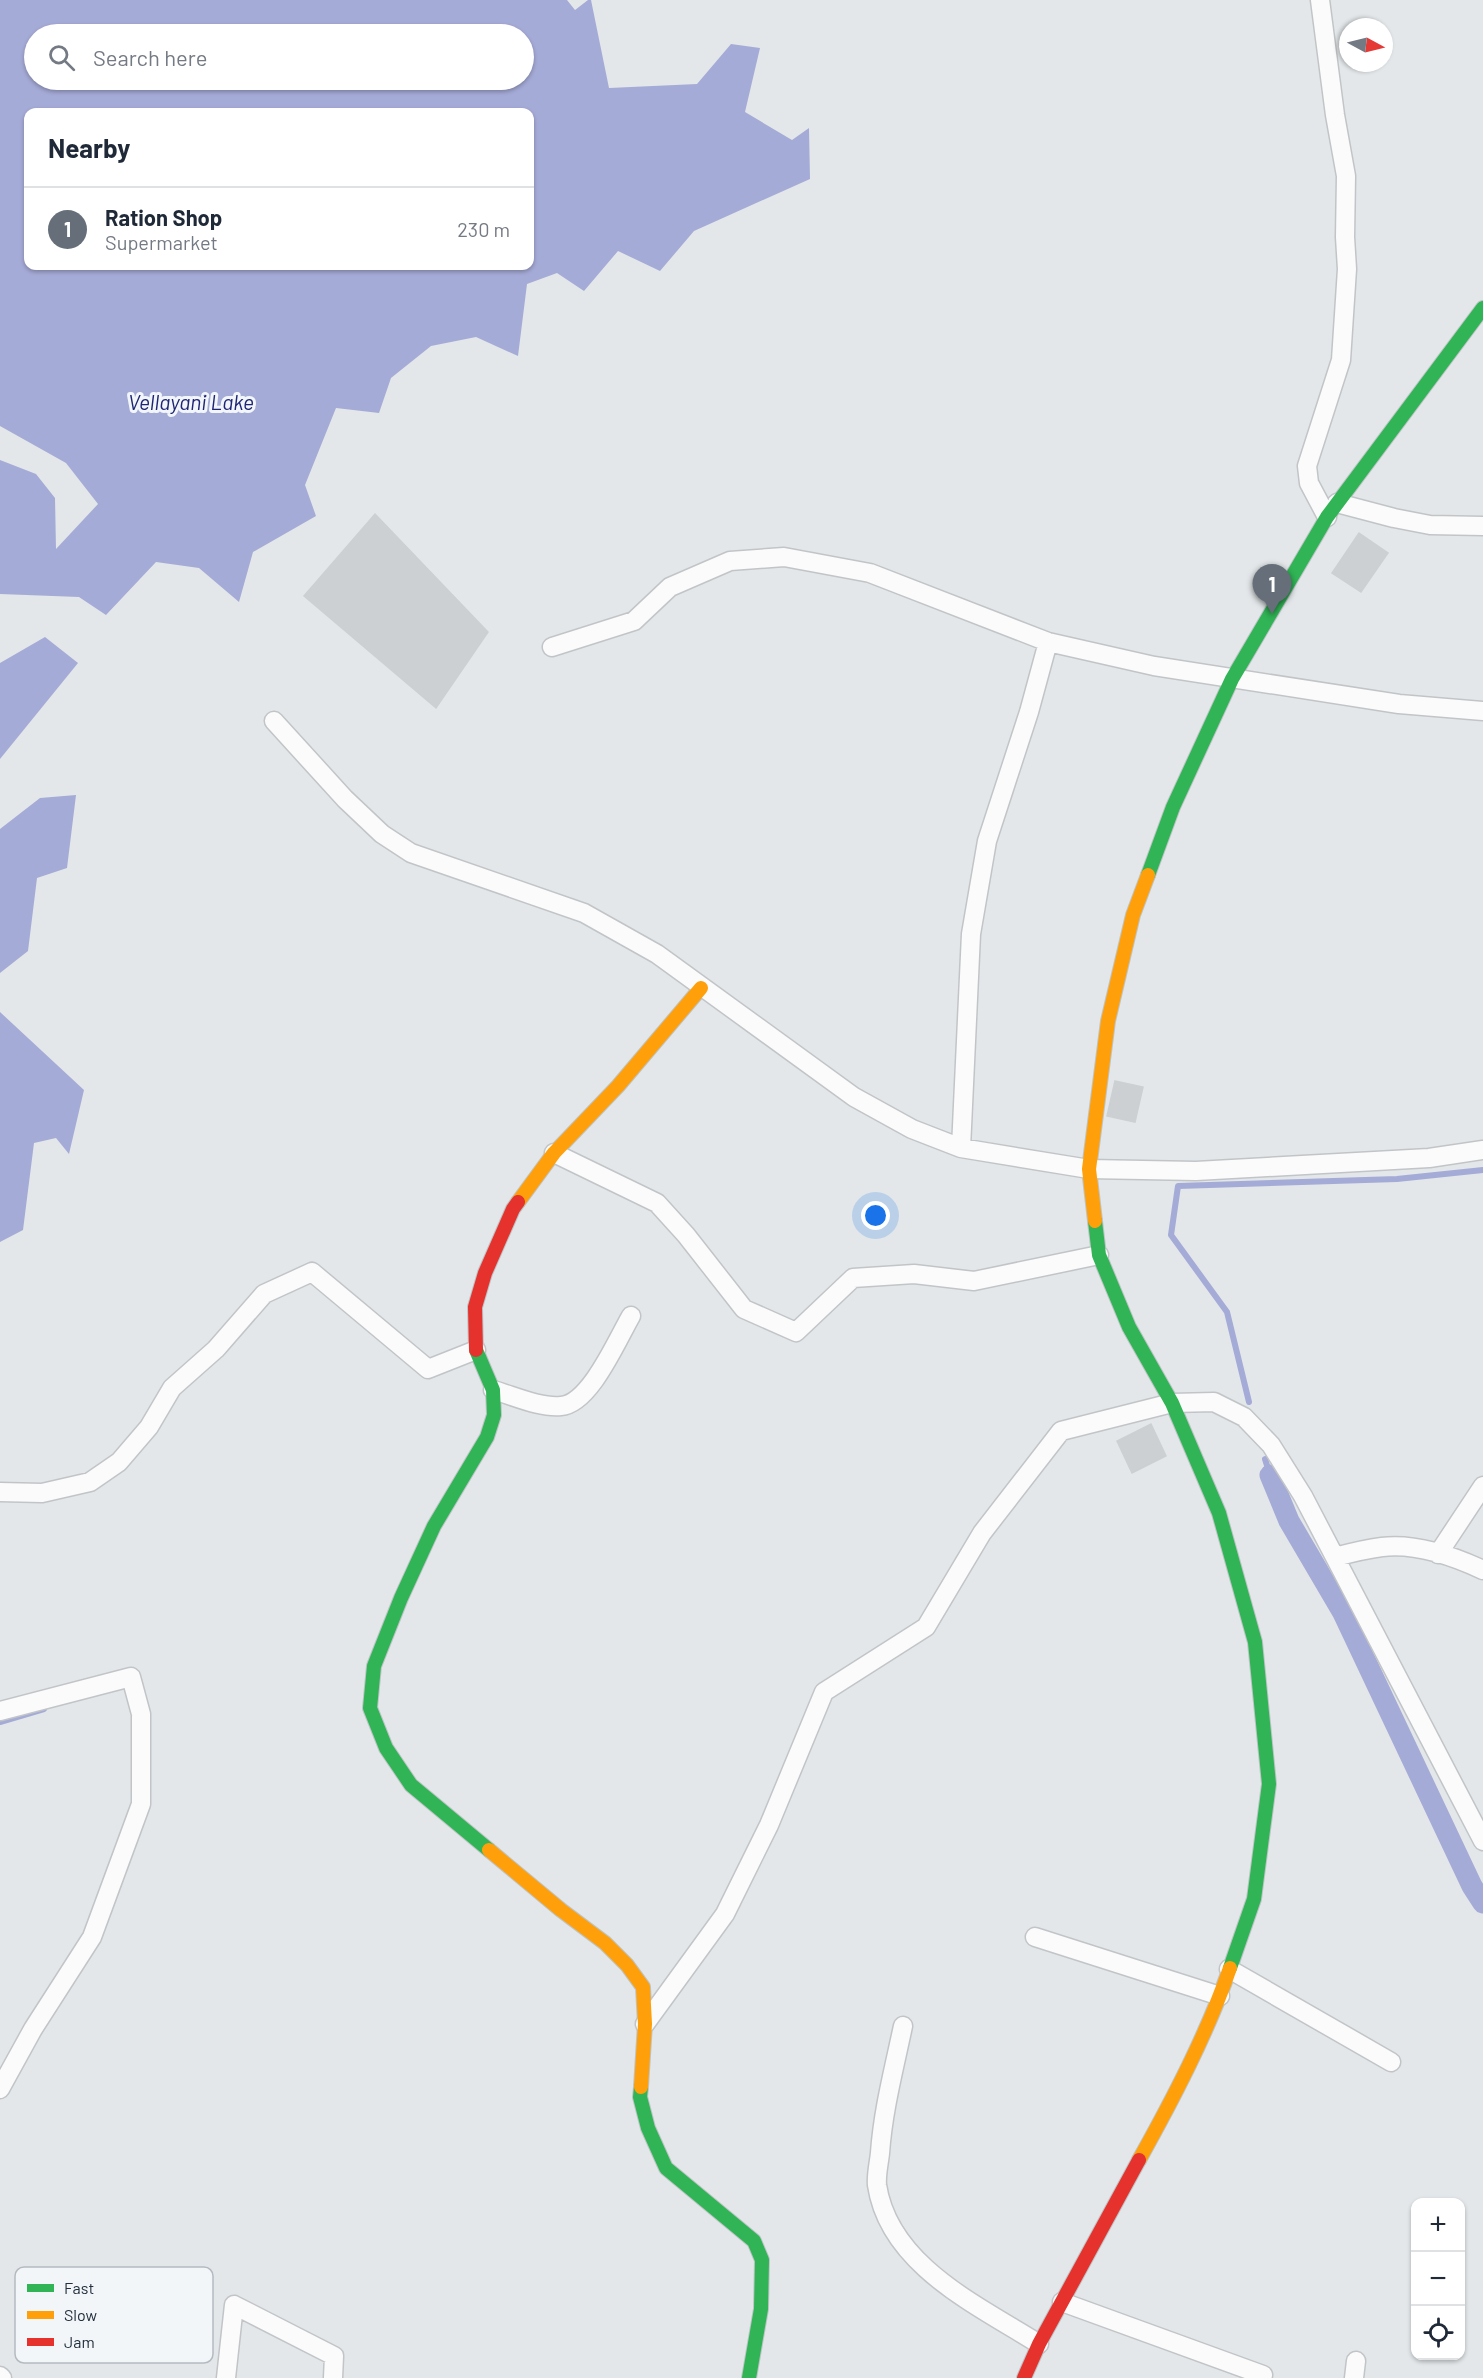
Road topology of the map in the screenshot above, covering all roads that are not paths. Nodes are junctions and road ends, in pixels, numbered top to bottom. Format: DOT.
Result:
graph roads {
  1 [pos="1320,0"];
  2 [pos="1483,308"];
  3 [pos="1332,510"];
  4 [pos="1483,526"];
  5 [pos="1048,642"];
  6 [pos="552,647"];
  7 [pos="1232,679"];
  8 [pos="1483,711"];
  9 [pos="274,721"];
  10 [pos="701,988"];
  11 [pos="961,1148"];
  12 [pos="1483,1150"];
  13 [pos="554,1153"];
  14 [pos="1089,1169"];
  15 [pos="1099,1256"];
  16 [pos="631,1316"];
  17 [pos="476,1350"];
  18 [pos="493,1390"];
  19 [pos="1172,1403"];
  20 [pos="1483,1486"];
  21 [pos="0,1492"];
  22 [pos="1438,1554"];
  23 [pos="1335,1557"];
  24 [pos="1483,1570"];
  25 [pos="0,1711"];
  26 [pos="1483,1841"];
  27 [pos="1035,1937"];
  28 [pos="1229,1969"];
  29 [pos="1220,1996"];
  30 [pos="645,2024"];
  31 [pos="903,2026"];
  32 [pos="1391,2062"];
  33 [pos="0,2089"];
  34 [pos="1062,2302"];
  35 [pos="1039,2344"];
  36 [pos="1263,2375"];
  37 [pos="226,2378"];
  38 [pos="333,2378"];
  39 [pos="749,2378"];
  40 [pos="1024,2378"];
  1 -- 3 [label="street"];
  2 -- 3 [label="street"];
  3 -- 4 [label="street"];
  3 -- 7 [label="street"];
  5 -- 6 [label="street"];
  5 -- 7 [label="street"];
  5 -- 11 [label="street"];
  7 -- 8 [label="street"];
  7 -- 14 [label="street"];
  9 -- 10 [label="street"];
  10 -- 11 [label="street"];
  10 -- 13 [label="street"];
  11 -- 14 [label="street"];
  12 -- 14 [label="street"];
  13 -- 15 [label="street"];
  13 -- 17 [label="street"];
  14 -- 15 [label="street"];
  15 -- 19 [label="street"];
  16 -- 18 [label="street"];
  17 -- 18 [label="street"];
  17 -- 21 [label="street"];
  18 -- 30 [label="street"];
  19 -- 23 [label="street"];
  19 -- 28 [label="street"];
  19 -- 30 [label="street"];
  20 -- 22 [label="street"];
  22 -- 23 [label="street"];
  22 -- 24 [label="street"];
  23 -- 26 [label="street"];
  25 -- 33 [label="street"];
  27 -- 29 [label="street"];
  28 -- 29 [label="street"];
  28 -- 32 [label="street"];
  29 -- 34 [label="street"];
  30 -- 39 [label="street"];
  31 -- 35 [label="street"];
  34 -- 35 [label="street"];
  34 -- 36 [label="street"];
  35 -- 40 [label="street"];
  37 -- 38 [label="street"];
}
